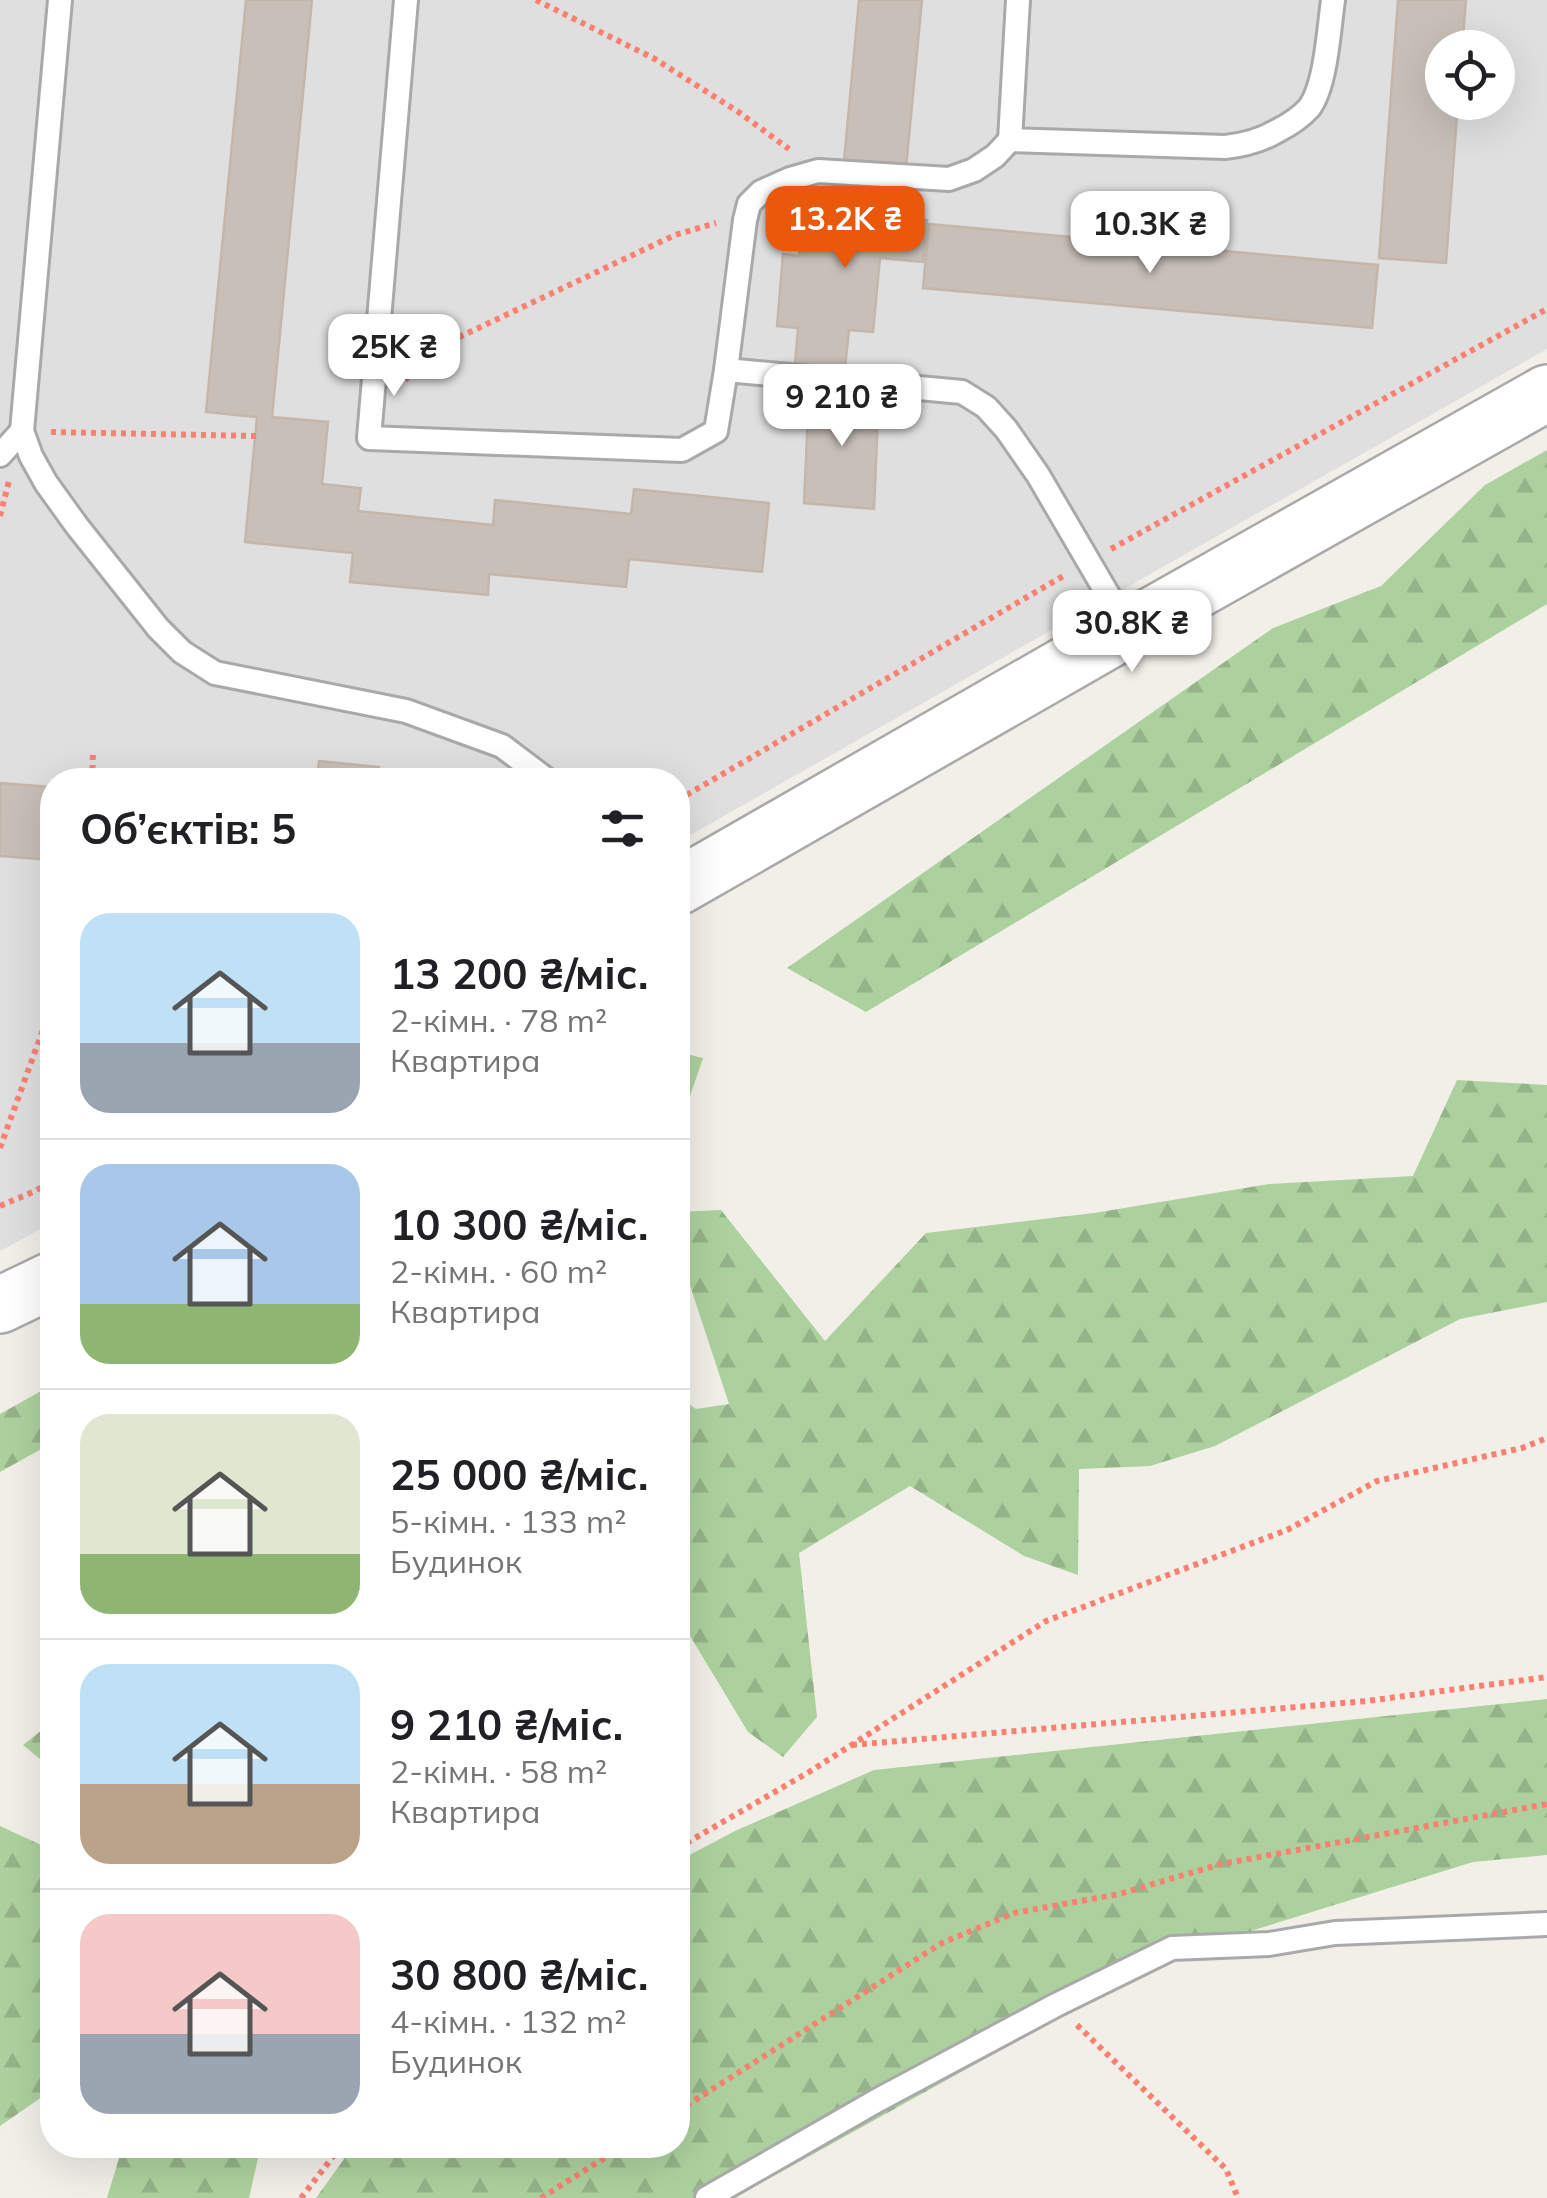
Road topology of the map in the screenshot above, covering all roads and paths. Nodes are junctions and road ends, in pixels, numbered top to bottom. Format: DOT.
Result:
graph roads {
  1 [pos="60,0"];
  2 [pos="406,0"];
  3 [pos="536,0"];
  4 [pos="1018,0"];
  5 [pos="1333,0"];
  6 [pos="1010,140"];
  7 [pos="818,171"];
  8 [pos="744,220"];
  9 [pos="726,370"];
  10 [pos="1547,393"];
  11 [pos="22,431"];
  12 [pos="256,436"];
  13 [pos="369,438"];
  14 [pos="0,456"];
  15 [pos="1128,629"];
  16 [pos="92,752"];
  17 [pos="92,768"];
  18 [pos="531,768"];
  19 [pos="690,880"];
  20 [pos="40,1038"];
  21 [pos="0,1148"];
  22 [pos="40,1189"];
  23 [pos="0,1206"];
  24 [pos="40,1286"];
  25 [pos="0,1305"];
  26 [pos="1547,1438"];
  27 [pos="1547,1677"];
  28 [pos="851,1745"];
  29 [pos="1547,1804"];
  30 [pos="690,1841"];
  31 [pos="1547,1924"];
  32 [pos="1056,2005"];
  33 [pos="690,2103"];
  34 [pos="332,2158"];
  35 [pos="604,2158"];
  36 [pos="301,2198"];
  37 [pos="542,2198"];
  38 [pos="707,2198"];
  39 [pos="1238,2198"];
  1 -- 11 [label="lane"];
  2 -- 13 [label="lane"];
  3 -- 7 [label="path"];
  4 -- 6 [label="lane"];
  5 -- 6 [label="lane"];
  6 -- 7 [label="lane"];
  7 -- 8 [label="lane"];
  8 -- 9 [label="lane"];
  8 -- 13 [label="path"];
  9 -- 13 [label="lane"];
  9 -- 15 [label="lane"];
  10 -- 15 [label="street"];
  11 -- 12 [label="path"];
  11 -- 14 [label="lane"];
  11 -- 18 [label="lane"];
  15 -- 19 [label="street"];
  16 -- 17 [label="path"];
  20 -- 21 [label="path"];
  22 -- 23 [label="path"];
  24 -- 25 [label="street"];
  26 -- 28 [label="path"];
  27 -- 28 [label="path"];
  28 -- 30 [label="path"];
  29 -- 33 [label="path"];
  31 -- 32 [label="lane"];
  32 -- 38 [label="lane"];
  32 -- 39 [label="path"];
  34 -- 36 [label="path"];
  35 -- 37 [label="path"];
}
